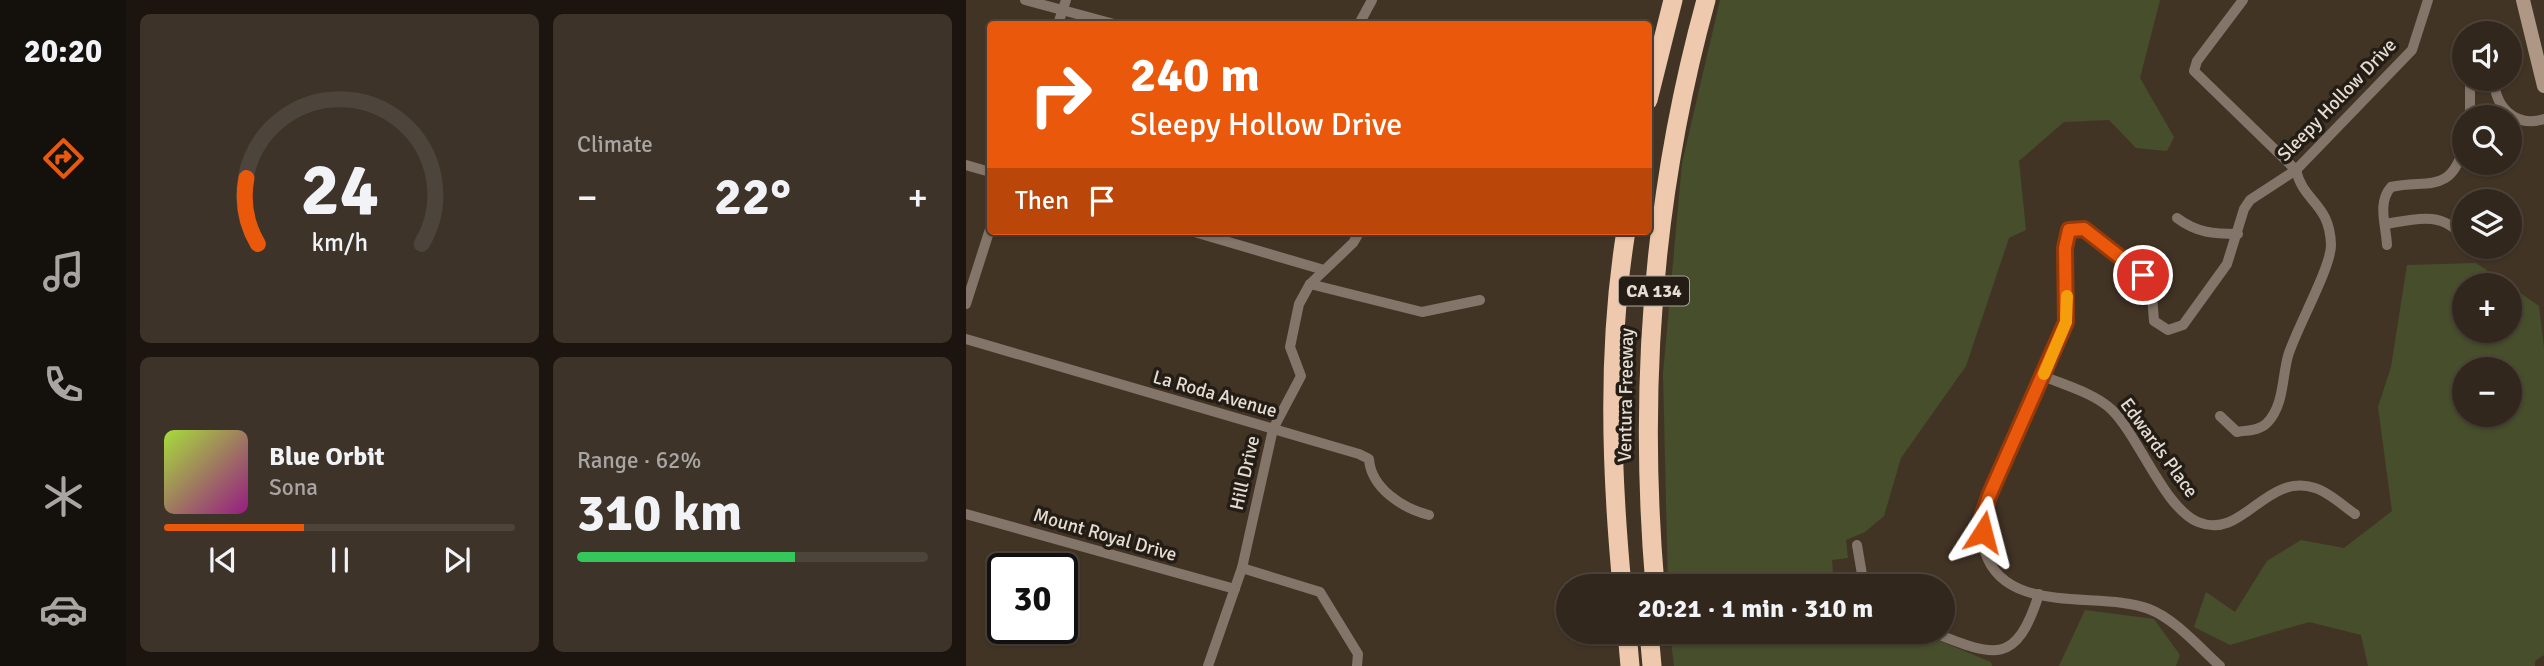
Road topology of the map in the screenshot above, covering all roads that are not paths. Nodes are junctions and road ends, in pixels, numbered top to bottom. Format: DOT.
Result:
graph roads {
  1 [pos="1025,0"];
  2 [pos="1372,0"];
  3 [pos="1673,0"];
  4 [pos="1693,0"];
  5 [pos="1706,0"];
  6 [pos="2243,0"];
  7 [pos="2428,0"];
  8 [pos="2523,0"];
  9 [pos="1064,5"];
  10 [pos="1106,21"];
  11 [pos="1361,21"];
  12 [pos="1652,84"];
  13 [pos="2544,86"];
  14 [pos="2496,91"];
  15 [pos="2544,119"];
  16 [pos="966,164"];
  17 [pos="2296,170"];
  18 [pos="987,171"];
  19 [pos="2452,171"];
  20 [pos="1652,214"];
  21 [pos="2177,218"];
  22 [pos="2386,224"];
  23 [pos="2452,228"];
  24 [pos="2238,234"];
  25 [pos="988,235"];
  26 [pos="1205,235"];
  27 [pos="1358,235"];
  28 [pos="1649,235"];
  29 [pos="1625,236"];
  30 [pos="2387,244"];
  31 [pos="1324,270"];
  32 [pos="1310,284"];
  33 [pos="1480,300"];
  34 [pos="966,303"];
  35 [pos="966,339"];
  36 [pos="2043,376"];
  37 [pos="2220,416"];
  38 [pos="1273,429"];
  39 [pos="966,514"];
  40 [pos="2355,514"];
  41 [pos="1429,515"];
  42 [pos="1857,545"];
  43 [pos="1242,568"];
  44 [pos="1621,574"];
  45 [pos="1630,574"];
  46 [pos="1644,574"];
  47 [pos="1654,574"];
  48 [pos="1860,574"];
  49 [pos="1235,589"];
  50 [pos="2039,594"];
  51 [pos="1955,641"];
  52 [pos="1628,644"];
  53 [pos="1636,644"];
  54 [pos="1650,644"];
  55 [pos="1660,644"];
  56 [pos="1209,666"];
  57 [pos="1357,666"];
  58 [pos="1630,666"];
  59 [pos="1638,666"];
  60 [pos="1652,666"];
  61 [pos="1661,666"];
  62 [pos="2220,666"];
  1 -- 9 [label="street"];
  2 -- 11 [label="street"];
  3 -- 12 [label="highway"];
  4 -- 20 [label="highway"];
  5 -- 47 [label="highway, Ventura Freeway / CA 134"];
  6 -- 17 [label="street"];
  7 -- 17 [label="street, Sleepy Hollow Drive"];
  8 -- 13 [label="street"];
  9 -- 10 [label="street"];
  14 -- 15 [label="street"];
  16 -- 18 [label="street"];
  17 -- 24 [label="street, Sleepy Hollow Drive"];
  17 -- 37 [label="street"];
  19 -- 22 [label="street"];
  21 -- 24 [label="street"];
  22 -- 23 [label="street"];
  22 -- 30 [label="street"];
  24 -- 36 [label="street, Sleepy Hollow Drive"];
  25 -- 34 [label="street"];
  26 -- 31 [label="street"];
  27 -- 31 [label="street, Hill Drive"];
  28 -- 46 [label="highway"];
  29 -- 44 [label="highway, Ventura Freeway / CA 134"];
  29 -- 45 [label="highway"];
  31 -- 32 [label="street, Hill Drive"];
  32 -- 33 [label="street"];
  32 -- 38 [label="street, Hill Drive"];
  35 -- 38 [label="street, La Roda Avenue"];
  36 -- 40 [label="street, Edwards Place"];
  36 -- 50 [label="street"];
  38 -- 41 [label="street, La Roda Avenue"];
  38 -- 43 [label="street, Hill Drive"];
  39 -- 49 [label="street, Mount Royal Drive"];
  42 -- 48 [label="street"];
  43 -- 49 [label="street, Hill Drive"];
  43 -- 57 [label="street"];
  49 -- 56 [label="street, Hill Drive"];
  50 -- 51 [label="street"];
  50 -- 62 [label="street"];
  52 -- 58 [label="highway"];
  53 -- 59 [label="highway"];
  54 -- 60 [label="highway"];
  55 -- 61 [label="highway"];
}
